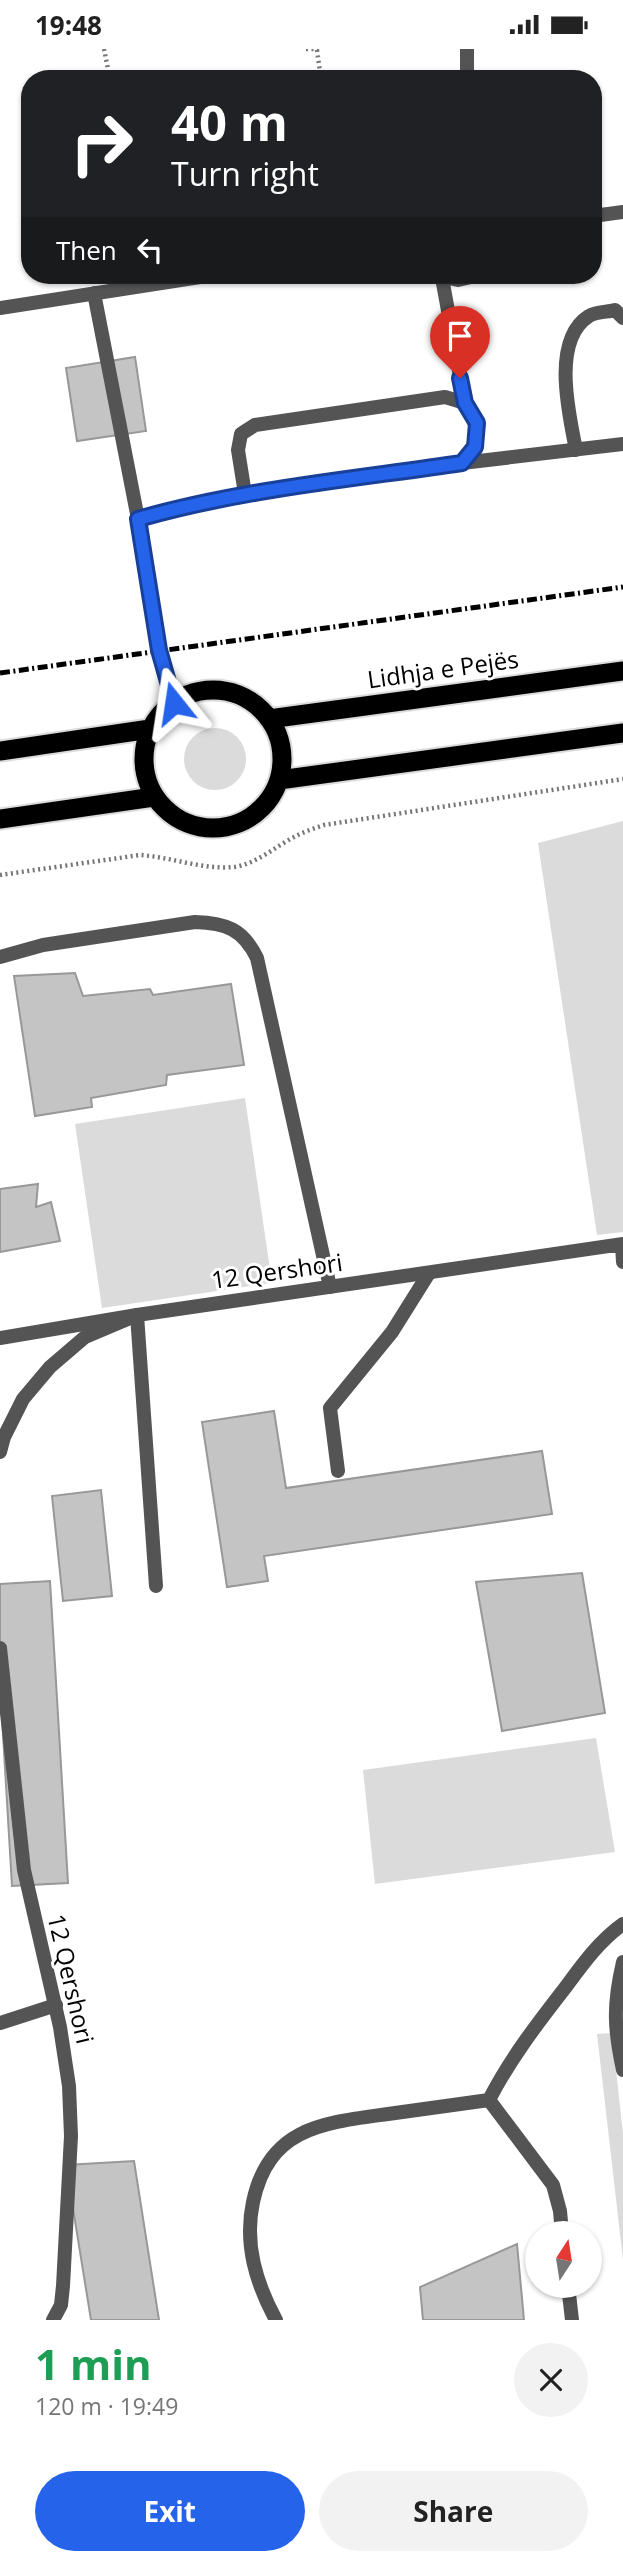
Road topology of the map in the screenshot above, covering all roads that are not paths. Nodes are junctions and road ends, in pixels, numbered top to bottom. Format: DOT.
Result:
graph roads {
  1 [pos="467,49"];
  2 [pos="467,70"];
  3 [pos="623,212"];
  4 [pos="602,215"];
  5 [pos="154,284"];
  6 [pos="440,284"];
  7 [pos="94,293"];
  8 [pos="0,308"];
  9 [pos="623,318"];
  10 [pos="465,403"];
  11 [pos="623,444"];
  12 [pos="576,450"];
  13 [pos="462,463"];
  14 [pos="245,494"];
  15 [pos="138,519"];
  16 [pos="623,671"];
  17 [pos="174,703"];
  18 [pos="269,719"];
  19 [pos="150,729"];
  20 [pos="623,733"];
  21 [pos="0,751"];
  22 [pos="279,780"];
  23 [pos="154,797"];
  24 [pos="0,820"];
  25 [pos="0,957"];
  26 [pos="623,1244"];
  27 [pos="623,1262"];
  28 [pos="429,1273"];
  29 [pos="330,1287"];
  30 [pos="136,1315"];
  31 [pos="0,1338"];
  32 [pos="0,1452"];
  33 [pos="338,1471"];
  34 [pos="156,1586"];
  35 [pos="0,1648"];
  36 [pos="623,1924"];
  37 [pos="623,1962"];
  38 [pos="56,2005"];
  39 [pos="0,2023"];
  40 [pos="623,2070"];
  41 [pos="489,2100"];
  42 [pos="561,2221"];
  43 [pos="569,2298"];
  44 [pos="53,2320"];
  45 [pos="276,2320"];
  46 [pos="572,2320"];
  1 -- 2 [label="street"];
  3 -- 4 [label="street"];
  5 -- 7 [label="street"];
  6 -- 10 [label="street"];
  7 -- 8 [label="street"];
  7 -- 15 [label="street"];
  9 -- 12 [label="street"];
  10 -- 13 [label="street"];
  10 -- 14 [label="street"];
  11 -- 12 [label="street"];
  12 -- 13 [label="street"];
  13 -- 14 [label="street"];
  14 -- 15 [label="street"];
  15 -- 17 [label="street"];
  16 -- 18 [label="highway, Lidhja e Pejës"];
  17 -- 18 [label="highway"];
  17 -- 19 [label="highway"];
  18 -- 22 [label="highway"];
  19 -- 21 [label="highway"];
  19 -- 23 [label="highway"];
  20 -- 22 [label="highway"];
  22 -- 23 [label="highway"];
  23 -- 24 [label="highway"];
  25 -- 29 [label="street"];
  26 -- 27 [label="street"];
  26 -- 28 [label="street, 12 Qershori"];
  28 -- 29 [label="street, 12 Qershori"];
  28 -- 33 [label="street"];
  29 -- 30 [label="street, 12 Qershori"];
  30 -- 31 [label="street"];
  30 -- 32 [label="street, 12 Qershori"];
  30 -- 34 [label="street"];
  35 -- 38 [label="street, 12 Qershori"];
  36 -- 41 [label="street"];
  37 -- 40 [label="street"];
  38 -- 39 [label="street"];
  38 -- 44 [label="street, 12 Qershori"];
  41 -- 42 [label="street"];
  41 -- 45 [label="street"];
  43 -- 46 [label="street"];
}
